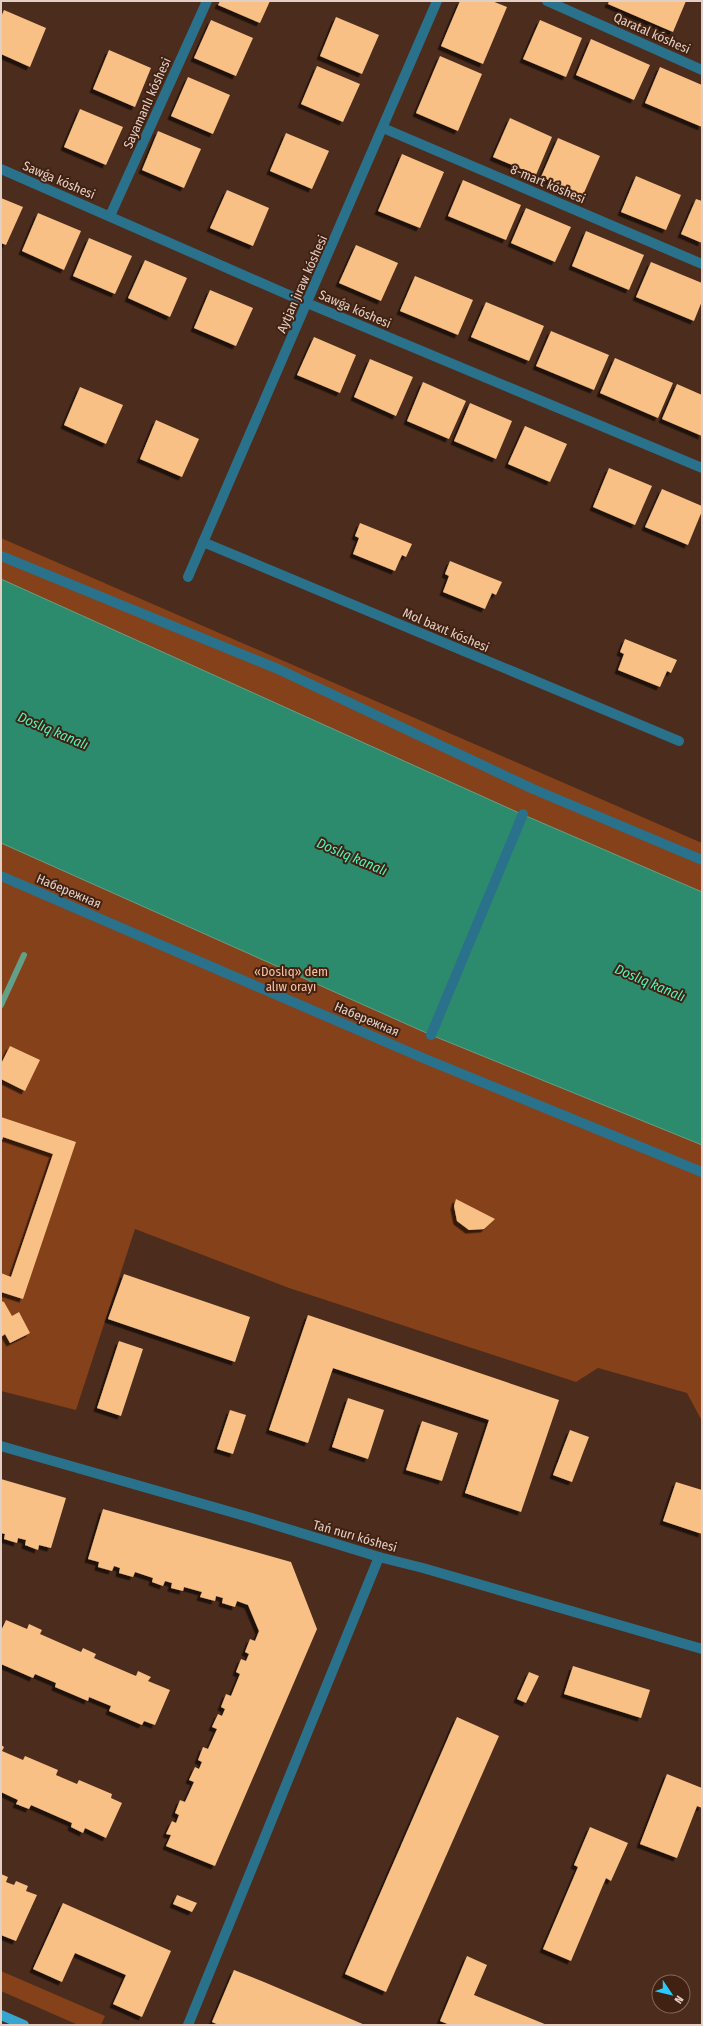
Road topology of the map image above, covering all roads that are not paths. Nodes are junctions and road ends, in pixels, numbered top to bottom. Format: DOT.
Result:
graph roads {
  1 [pos="207,1"];
  2 [pos="437,1"];
  3 [pos="547,1"];
  4 [pos="702,70"];
  5 [pos="384,128"];
  6 [pos="1,169"];
  7 [pos="110,216"];
  8 [pos="702,264"];
  9 [pos="308,303"];
  10 [pos="702,468"];
  11 [pos="203,542"];
  12 [pos="1,556"];
  13 [pos="188,577"];
  14 [pos="680,741"];
  15 [pos="523,814"];
  16 [pos="702,860"];
  17 [pos="1,876"];
  18 [pos="431,1035"];
  19 [pos="702,1172"];
  20 [pos="1,1446"];
  21 [pos="379,1557"];
  22 [pos="702,1650"];
  23 [pos="1,2015"];
  24 [pos="24,2025"];
  25 [pos="188,2025"];
  1 -- 7 [label="street, Sayamanlı kóshesi"];
  2 -- 5 [label="street, Aytjan jıraw kóshesi"];
  3 -- 4 [label="street, Qaratal kóshesi"];
  5 -- 8 [label="street, 8-mart kóshesi"];
  5 -- 9 [label="street, Aytjan jıraw kóshesi"];
  6 -- 7 [label="street, Sawǵa kóshesi"];
  7 -- 9 [label="street, Sawǵa kóshesi"];
  9 -- 10 [label="street, Sawǵa kóshesi"];
  9 -- 11 [label="street, Aytjan jıraw kóshesi"];
  11 -- 13 [label="street, Aytjan jıraw kóshesi"];
  11 -- 14 [label="street, Mol baxıt kóshesi"];
  12 -- 16 [label="street"];
  15 -- 18 [label="street"];
  17 -- 19 [label="street, Набережная"];
  20 -- 21 [label="street, Tań nurı kóshesi"];
  21 -- 22 [label="street, Tań nurı kóshesi"];
  21 -- 25 [label="street"];
  23 -- 24 [label="main road"];
}
